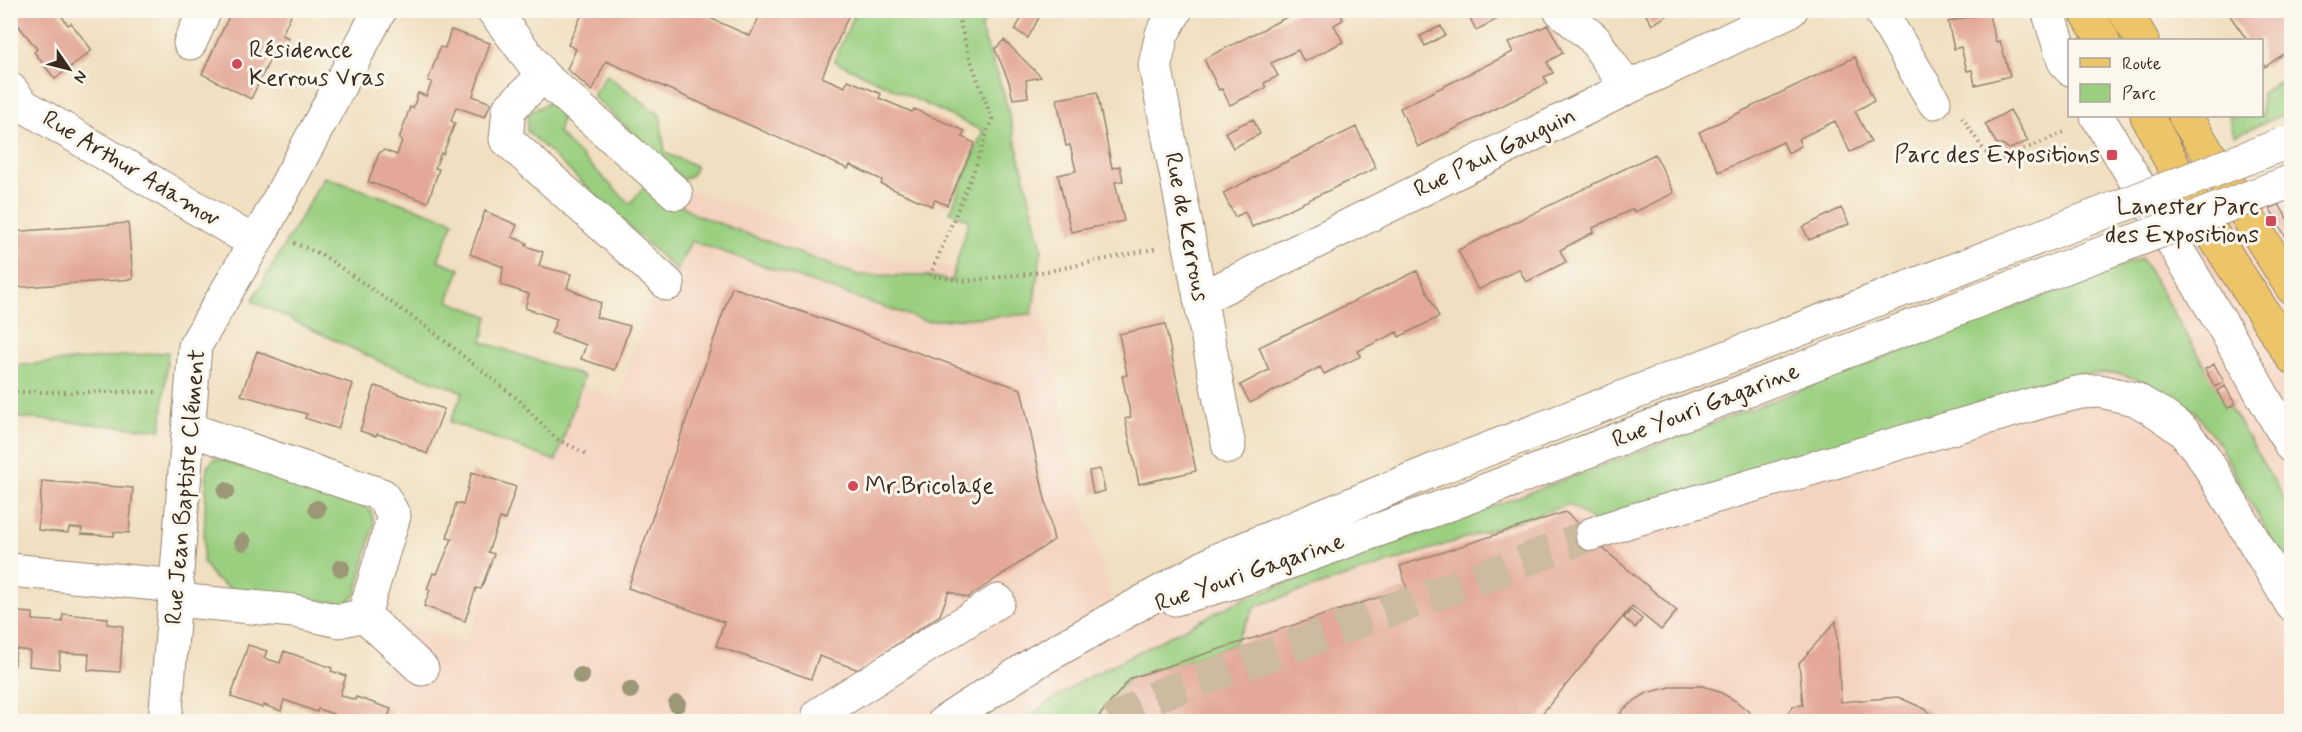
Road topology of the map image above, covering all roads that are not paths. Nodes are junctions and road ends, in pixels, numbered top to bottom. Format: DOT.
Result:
graph roads {
  1 [pos="205,10"];
  2 [pos="380,10"];
  3 [pos="493,10"];
  4 [pos="1176,10"];
  5 [pos="1560,10"];
  6 [pos="1791,10"];
  7 [pos="1880,10"];
  8 [pos="2048,10"];
  9 [pos="2085,10"];
  10 [pos="2124,10"];
  11 [pos="2102,39"];
  12 [pos="2141,39"];
  13 [pos="190,43"];
  14 [pos="2068,66"];
  15 [pos="543,76"];
  16 [pos="1627,88"];
  17 [pos="10,90"];
  18 [pos="1934,102"];
  19 [pos="2097,117"];
  20 [pos="2148,117"];
  21 [pos="2185,117"];
  22 [pos="2287,143"];
  23 [pos="2292,181"];
  24 [pos="675,193"];
  25 [pos="259,236"];
  26 [pos="668,284"];
  27 [pos="2292,288"];
  28 [pos="1200,299"];
  29 [pos="2292,357"];
  30 [pos="189,429"];
  31 [pos="1229,447"];
  32 [pos="2292,447"];
  33 [pos="1592,534"];
  34 [pos="10,570"];
  35 [pos="176,593"];
  36 [pos="998,601"];
  37 [pos="2292,605"];
  38 [pos="364,615"];
  39 [pos="1116,617"];
  40 [pos="422,669"];
  41 [pos="165,722"];
  42 [pos="857,722"];
  43 [pos="944,722"];
  1 -- 13 [label="street"];
  2 -- 25 [label="street, Rue Jean Baptiste Clément"];
  3 -- 15 [label="street"];
  4 -- 28 [label="street, Rue de Kerrous"];
  5 -- 16 [label="street"];
  6 -- 16 [label="street, Rue Paul Gauguin"];
  7 -- 18 [label="street"];
  8 -- 14 [label="street"];
  9 -- 11 [label="main road"];
  10 -- 12 [label="main road"];
  15 -- 24 [label="street"];
  15 -- 26 [label="street"];
  16 -- 28 [label="street, Rue Paul Gauguin"];
  17 -- 25 [label="street, Rue Arthur Adamov"];
  19 -- 32 [label="street"];
  20 -- 29 [label="main road"];
  21 -- 27 [label="main road"];
  22 -- 39 [label="street, Rue Youri Gagarine, bridge"];
  23 -- 39 [label="street, Rue Youri Gagarine, bridge"];
  25 -- 30 [label="street, Rue Jean Baptiste Clément"];
  28 -- 31 [label="street, Rue de Kerrous"];
  30 -- 35 [label="street, Rue Jean Baptiste Clément"];
  30 -- 38 [label="street"];
  33 -- 37 [label="street"];
  34 -- 35 [label="street"];
  35 -- 38 [label="street"];
  35 -- 41 [label="street, Rue Jean Baptiste Clément"];
  36 -- 42 [label="street"];
  38 -- 40 [label="street"];
  39 -- 43 [label="street, Rue Youri Gagarine"];
}
